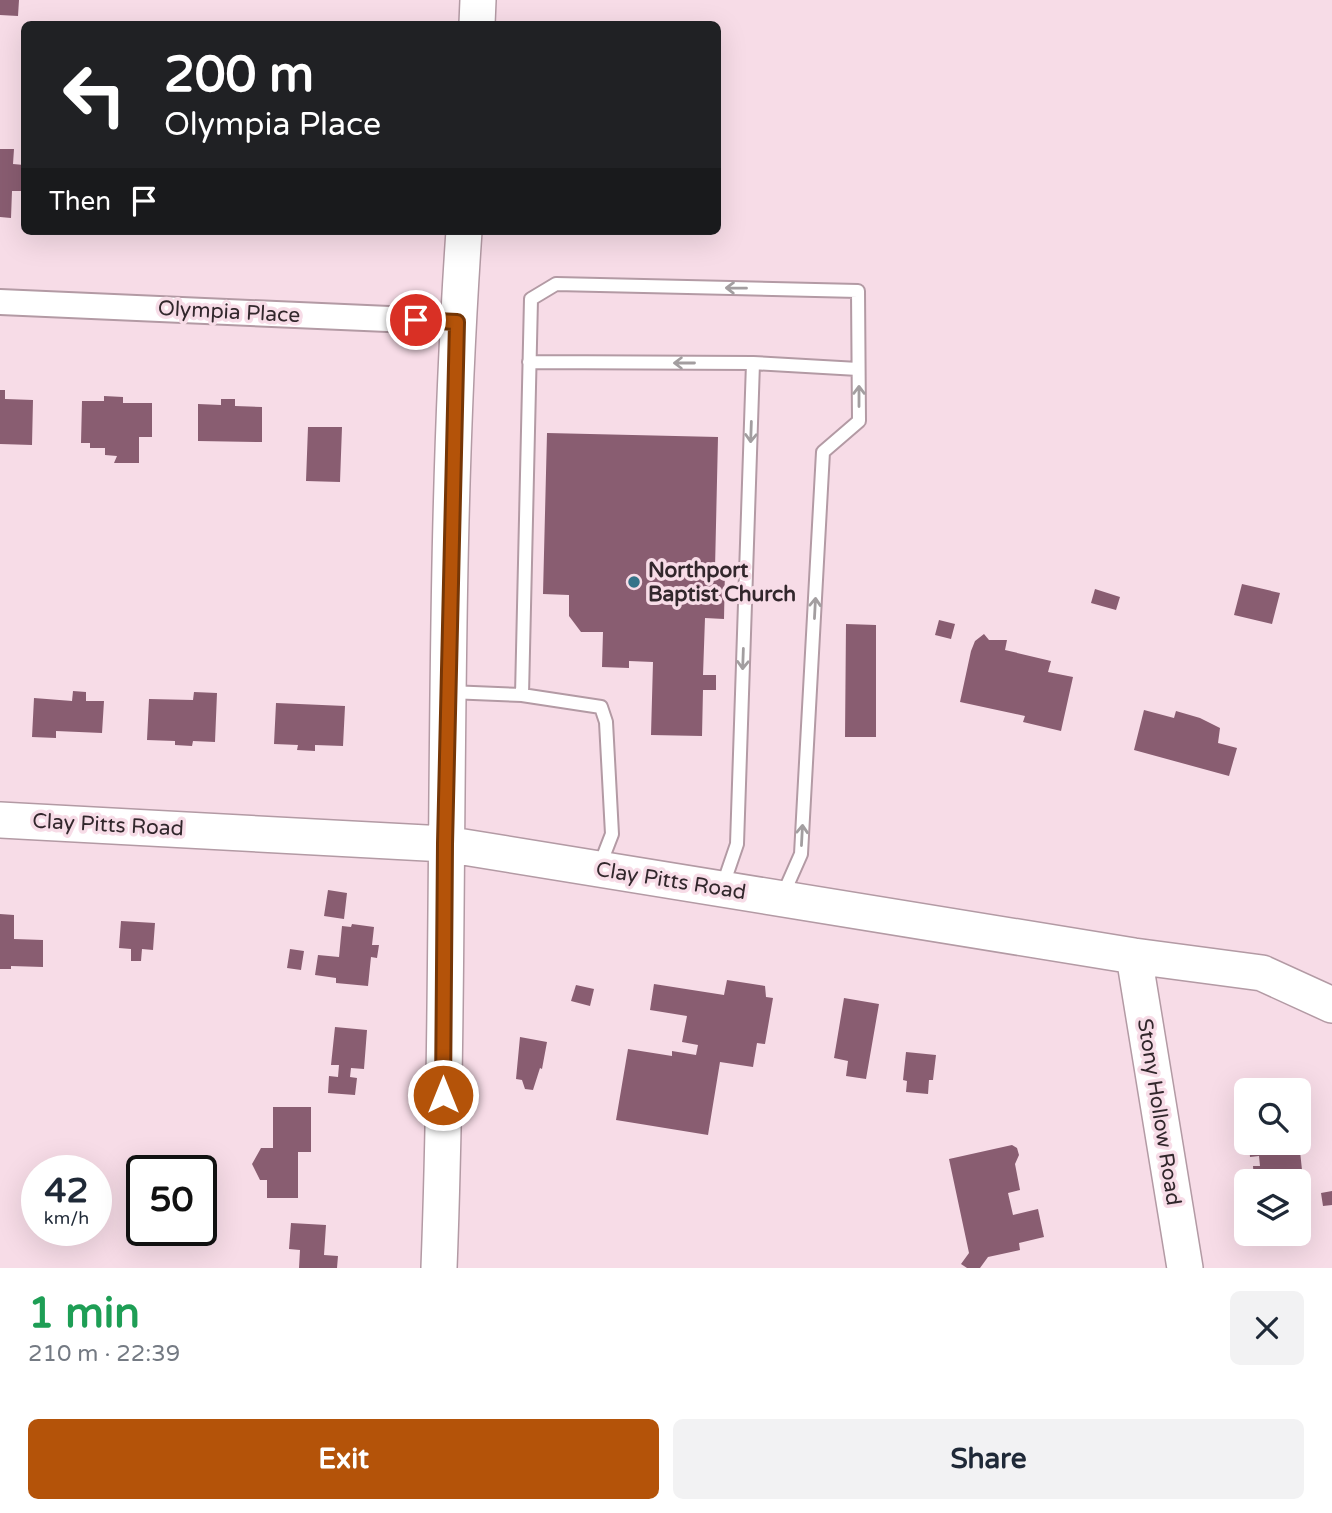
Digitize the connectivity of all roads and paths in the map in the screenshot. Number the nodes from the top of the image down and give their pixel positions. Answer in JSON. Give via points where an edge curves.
{"nodes":[{"id":1,"x":478,"y":0,"type":"edge"},
{"id":2,"x":477,"y":21,"type":"edge"},
{"id":3,"x":464,"y":235,"type":"edge"},
{"id":4,"x":0,"y":302,"type":"edge"},
{"id":5,"x":457,"y":322,"type":"junction"},
{"id":6,"x":529,"y":362,"type":"junction"},
{"id":7,"x":753,"y":363,"type":"junction"},
{"id":8,"x":858,"y":369,"type":"junction"},
{"id":9,"x":449,"y":692,"type":"junction"},
{"id":10,"x":522,"y":695,"type":"junction"},
{"id":11,"x":0,"y":820,"type":"edge"},
{"id":12,"x":445,"y":844,"type":"junction"},
{"id":13,"x":598,"y":869,"type":"junction"},
{"id":14,"x":722,"y":889,"type":"junction"},
{"id":15,"x":782,"y":899,"type":"junction"},
{"id":16,"x":1134,"y":956,"type":"junction"},
{"id":17,"x":1332,"y":1005,"type":"edge"},
{"id":18,"x":439,"y":1268,"type":"edge"},
{"id":19,"x":1185,"y":1268,"type":"edge"}],
"edges":[{"from":1,"to":2,"type":"street"},
{"from":3,"to":5,"type":"street"},
{"from":4,"to":5,"type":"street","name":"Olympia Place"},
{"from":5,"to":9,"type":"street"},
{"from":7,"to":6,"type":"lane","one_way":true},
{"from":8,"to":6,"type":"lane","one_way":true,"via":[[859,291],[556,284],[531,299]]},
{"from":6,"to":10,"type":"lane"},
{"from":7,"to":8,"type":"lane"},
{"from":7,"to":14,"type":"lane","one_way":true,"via":[[737,844]]},
{"from":15,"to":8,"type":"lane","one_way":true,"via":[[801,854],[823,452],[859,421]]},
{"from":9,"to":10,"type":"lane"},
{"from":9,"to":12,"type":"street"},
{"from":10,"to":13,"type":"lane","via":[[601,707],[606,722],[612,834]]},
{"from":11,"to":12,"type":"street","name":"Clay Pitts Road"},
{"from":12,"to":13,"type":"street","name":"Clay Pitts Road"},
{"from":12,"to":18,"type":"street"},
{"from":13,"to":14,"type":"street","name":"Clay Pitts Road"},
{"from":14,"to":15,"type":"street","name":"Clay Pitts Road"},
{"from":15,"to":16,"type":"street","name":"Clay Pitts Road"},
{"from":16,"to":17,"type":"street","name":"Clay Pitts Road","via":[[1262,973]]},
{"from":16,"to":19,"type":"street","name":"Stony Hollow Road"}]}
